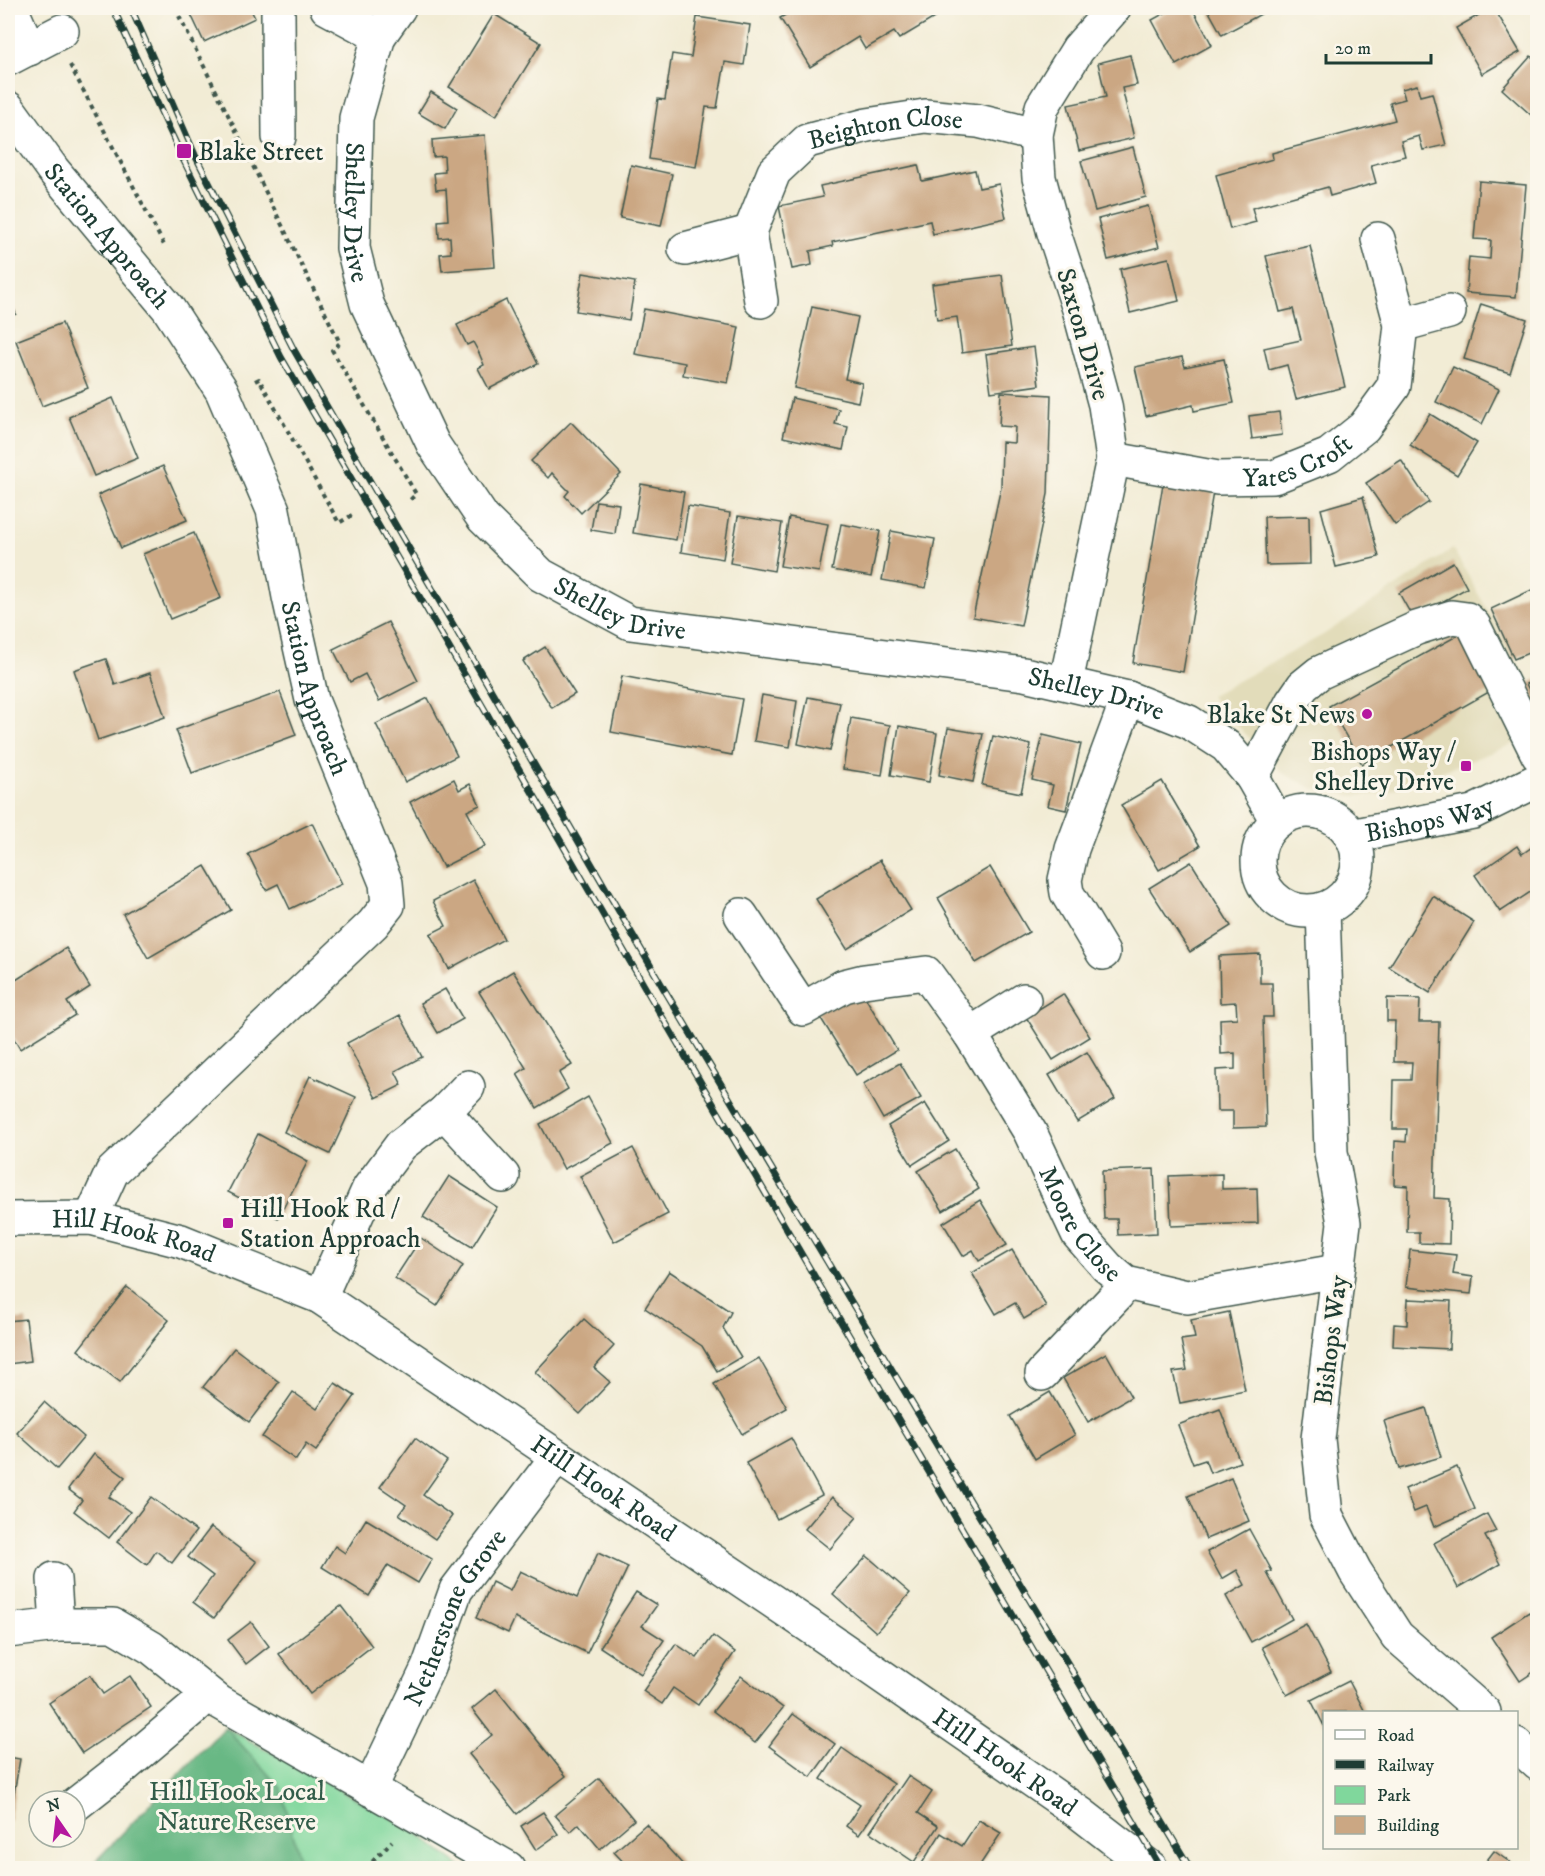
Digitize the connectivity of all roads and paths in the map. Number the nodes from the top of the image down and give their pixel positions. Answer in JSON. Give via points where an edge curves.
{"nodes":[{"id":1,"x":11,"y":8,"type":"edge"},
{"id":2,"x":175,"y":8,"type":"edge"},
{"id":3,"x":327,"y":8,"type":"edge"},
{"id":4,"x":399,"y":8,"type":"edge"},
{"id":5,"x":1114,"y":8,"type":"edge"},
{"id":6,"x":282,"y":9,"type":"edge"},
{"id":7,"x":8,"y":18,"type":"edge"},
{"id":8,"x":63,"y":31,"type":"dead end"},
{"id":9,"x":379,"y":36,"type":"junction"},
{"id":10,"x":18,"y":54,"type":"edge"},
{"id":11,"x":8,"y":108,"type":"edge"},
{"id":12,"x":1036,"y":135,"type":"junction"},
{"id":13,"x":279,"y":137,"type":"dead end"},
{"id":14,"x":750,"y":232,"type":"junction"},
{"id":15,"x":1378,"y":239,"type":"dead end"},
{"id":16,"x":686,"y":249,"type":"dead end"},
{"id":17,"x":761,"y":301,"type":"dead end"},
{"id":18,"x":1449,"y":312,"type":"dead end"},
{"id":19,"x":1401,"y":326,"type":"junction"},
{"id":20,"x":1113,"y":459,"type":"junction"},
{"id":21,"x":408,"y":502,"type":"dead end"},
{"id":22,"x":1066,"y":682,"type":"junction"},
{"id":23,"x":1128,"y":698,"type":"junction"},
{"id":24,"x":1538,"y":755,"type":"edge"},
{"id":25,"x":1252,"y":777,"type":"junction"},
{"id":26,"x":1538,"y":780,"type":"edge"},
{"id":27,"x":1277,"y":821,"type":"junction"},
{"id":28,"x":1351,"y":836,"type":"junction"},
{"id":29,"x":1323,"y":909,"type":"junction"},
{"id":30,"x":741,"y":915,"type":"dead end"},
{"id":31,"x":1103,"y":953,"type":"dead end"},
{"id":32,"x":1024,"y":1000,"type":"dead end"},
{"id":33,"x":970,"y":1034,"type":"junction"},
{"id":34,"x":468,"y":1087,"type":"dead end"},
{"id":35,"x":444,"y":1112,"type":"junction"},
{"id":36,"x":503,"y":1176,"type":"dead end"},
{"id":37,"x":91,"y":1218,"type":"junction"},
{"id":38,"x":8,"y":1219,"type":"edge"},
{"id":39,"x":1337,"y":1271,"type":"junction"},
{"id":40,"x":1126,"y":1283,"type":"junction"},
{"id":41,"x":320,"y":1297,"type":"junction"},
{"id":42,"x":1042,"y":1374,"type":"dead end"},
{"id":43,"x":557,"y":1457,"type":"junction"},
{"id":44,"x":54,"y":1579,"type":"dead end"},
{"id":45,"x":57,"y":1625,"type":"junction"},
{"id":46,"x":8,"y":1631,"type":"edge"},
{"id":47,"x":207,"y":1693,"type":"junction"},
{"id":48,"x":1482,"y":1711,"type":"edge"},
{"id":49,"x":1518,"y":1746,"type":"edge"},
{"id":50,"x":1538,"y":1764,"type":"edge"},
{"id":51,"x":370,"y":1789,"type":"junction"},
{"id":52,"x":87,"y":1795,"type":"edge"},
{"id":53,"x":508,"y":1869,"type":"edge"},
{"id":54,"x":1151,"y":1869,"type":"edge"}],
"edges":[{"from":1,"to":10,"type":"street"},
{"from":2,"to":21,"type":"path","via":[[340,344],[332,350],[416,494]]},
{"from":3,"to":9,"type":"street"},
{"from":4,"to":9,"type":"street","name":"Shelley Drive"},
{"from":5,"to":12,"type":"street","name":"Saxton Drive","via":[[1078,49],[1042,107]]},
{"from":6,"to":13,"type":"street"},
{"from":7,"to":10,"type":"street"},
{"from":8,"to":10,"type":"street"},
{"from":9,"to":22,"type":"street","name":"Shelley Drive","via":[[356,117],[353,248],[367,304],[433,444],[483,518],[541,575],[630,623]]},
{"from":11,"to":37,"type":"street","name":"Station Approach","via":[[53,170],[168,308],[222,391],[273,510],[312,700],[387,883],[388,905],[373,924],[112,1172]]},
{"from":12,"to":14,"type":"street","name":"Beighton Close","via":[[978,121],[925,116],[867,125],[807,141],[774,172]]},
{"from":12,"to":20,"type":"street","name":"Saxton Drive","via":[[1039,178],[1105,405]]},
{"from":14,"to":16,"type":"street"},
{"from":14,"to":17,"type":"street"},
{"from":15,"to":19,"type":"street","name":"Yates Croft"},
{"from":18,"to":19,"type":"street"},
{"from":19,"to":20,"type":"street","name":"Yates Croft","via":[[1394,386],[1365,427],[1329,455],[1274,477],[1218,478]]},
{"from":20,"to":22,"type":"street","name":"Saxton Drive"},
{"from":22,"to":23,"type":"street","name":"Shelley Drive"},
{"from":23,"to":25,"type":"street","name":"Shelley Drive","via":[[1189,722],[1226,746]]},
{"from":23,"to":31,"type":"street","via":[[1072,849],[1065,880],[1067,893]]},
{"from":24,"to":25,"type":"street","via":[[1474,626],[1467,619],[1452,617],[1417,628],[1319,673],[1302,686]]},
{"from":25,"to":27,"type":"street","name":"Shelley Drive"},
{"from":26,"to":28,"type":"street","name":"Bishops Way","via":[[1473,812]]},
{"from":27,"to":28,"type":"street","via":[[1300,812],[1323,814],[1343,825]]},
{"from":27,"to":29,"type":"street","via":[[1258,851],[1258,871],[1266,890],[1291,909]]},
{"from":28,"to":29,"type":"street","via":[[1357,855],[1356,877],[1344,896]]},
{"from":29,"to":39,"type":"street","name":"Bishops Way","via":[[1331,1152],[1344,1223]]},
{"from":30,"to":33,"type":"street","name":"Moore Close","via":[[803,1009],[844,986],[926,973]]},
{"from":32,"to":33,"type":"street"},
{"from":33,"to":40,"type":"street","name":"Moore Close","via":[[1030,1132],[1078,1234]]},
{"from":34,"to":35,"type":"street"},
{"from":35,"to":36,"type":"street"},
{"from":35,"to":41,"type":"street","via":[[401,1145],[369,1188]]},
{"from":37,"to":38,"type":"street","name":"Hill Hook Road"},
{"from":37,"to":41,"type":"street","name":"Hill Hook Road","via":[[181,1241]]},
{"from":39,"to":40,"type":"street","name":"Moore Close","via":[[1188,1297]]},
{"from":39,"to":48,"type":"street","name":"Bishops Way","via":[[1318,1439],[1326,1515],[1355,1571],[1397,1636]]},
{"from":40,"to":42,"type":"street"},
{"from":41,"to":43,"type":"street","name":"Hill Hook Road"},
{"from":43,"to":51,"type":"street","name":"Netherstone Grove","via":[[456,1590],[428,1668]]},
{"from":43,"to":54,"type":"street","name":"Hill Hook Road","via":[[808,1625],[1080,1814]]},
{"from":44,"to":45,"type":"street"},
{"from":45,"to":46,"type":"street"},
{"from":45,"to":47,"type":"street","via":[[113,1625],[152,1648]]},
{"from":47,"to":51,"type":"street"},
{"from":47,"to":52,"type":"street"},
{"from":49,"to":50,"type":"street"},
{"from":51,"to":53,"type":"street"}]}
